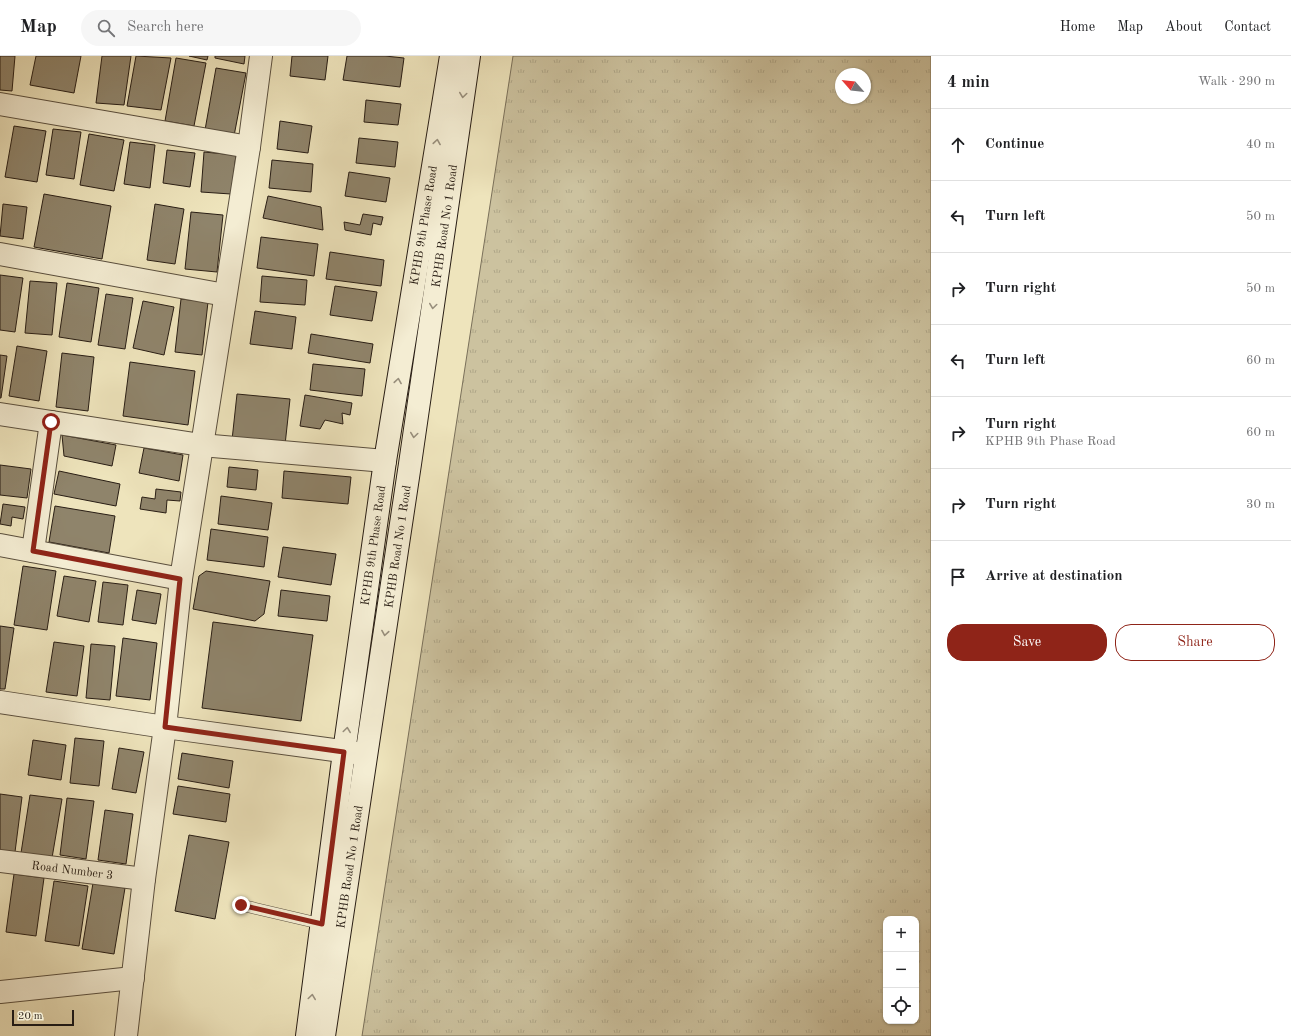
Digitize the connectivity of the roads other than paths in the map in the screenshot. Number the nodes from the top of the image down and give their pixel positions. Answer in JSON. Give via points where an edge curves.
{"nodes":[{"id":1,"x":261,"y":56,"type":"edge"},
{"id":2,"x":451,"y":56,"type":"edge"},
{"id":3,"x":469,"y":56,"type":"edge"},
{"id":4,"x":0,"y":104,"type":"edge"},
{"id":5,"x":249,"y":147,"type":"junction"},
{"id":6,"x":0,"y":254,"type":"edge"},
{"id":7,"x":225,"y":295,"type":"junction"},
{"id":8,"x":0,"y":414,"type":"edge"},
{"id":9,"x":51,"y":422,"type":"junction"},
{"id":10,"x":201,"y":445,"type":"junction"},
{"id":11,"x":385,"y":461,"type":"junction"},
{"id":12,"x":0,"y":545,"type":"edge"},
{"id":13,"x":33,"y":551,"type":"junction"},
{"id":14,"x":180,"y":579,"type":"junction"},
{"id":15,"x":0,"y":702,"type":"edge"},
{"id":16,"x":165,"y":727,"type":"junction"},
{"id":17,"x":344,"y":752,"type":"junction"},
{"id":18,"x":366,"y":755,"type":"junction"},
{"id":19,"x":0,"y":861,"type":"edge"},
{"id":20,"x":144,"y":879,"type":"junction"},
{"id":21,"x":241,"y":905,"type":"dead end"},
{"id":22,"x":328,"y":922,"type":"junction"},
{"id":23,"x":133,"y":978,"type":"junction"},
{"id":24,"x":0,"y":992,"type":"edge"},
{"id":25,"x":126,"y":1036,"type":"edge"},
{"id":26,"x":307,"y":1036,"type":"edge"},
{"id":27,"x":324,"y":1036,"type":"edge"}],
"edges":[{"from":1,"to":5,"type":"street"},
{"from":11,"to":2,"type":"street","name":"KPHB 9th Phase Road","one_way":true},
{"from":3,"to":18,"type":"street","name":"KPHB Road No 1 Road","one_way":true},
{"from":4,"to":5,"type":"street"},
{"from":5,"to":7,"type":"street"},
{"from":6,"to":7,"type":"street"},
{"from":7,"to":10,"type":"street"},
{"from":8,"to":9,"type":"street"},
{"from":9,"to":10,"type":"street"},
{"from":9,"to":13,"type":"street"},
{"from":10,"to":11,"type":"street"},
{"from":10,"to":14,"type":"street"},
{"from":17,"to":11,"type":"street","name":"KPHB 9th Phase Road","one_way":true},
{"from":12,"to":13,"type":"street"},
{"from":13,"to":14,"type":"street"},
{"from":14,"to":16,"type":"street"},
{"from":15,"to":16,"type":"street"},
{"from":16,"to":17,"type":"street"},
{"from":16,"to":20,"type":"street"},
{"from":17,"to":18,"type":"street"},
{"from":17,"to":22,"type":"street","name":"KPHB 9th Phase Road"},
{"from":18,"to":22,"type":"street","name":"KPHB Road No 1 Road"},
{"from":19,"to":20,"type":"street","name":"Road Number 3"},
{"from":20,"to":23,"type":"street"},
{"from":21,"to":22,"type":"lane"},
{"from":26,"to":22,"type":"street","name":"KPHB 9th Phase Road","one_way":true},
{"from":22,"to":27,"type":"street","name":"KPHB Road No 1 Road"},
{"from":23,"to":24,"type":"street"},
{"from":23,"to":25,"type":"street"}]}
